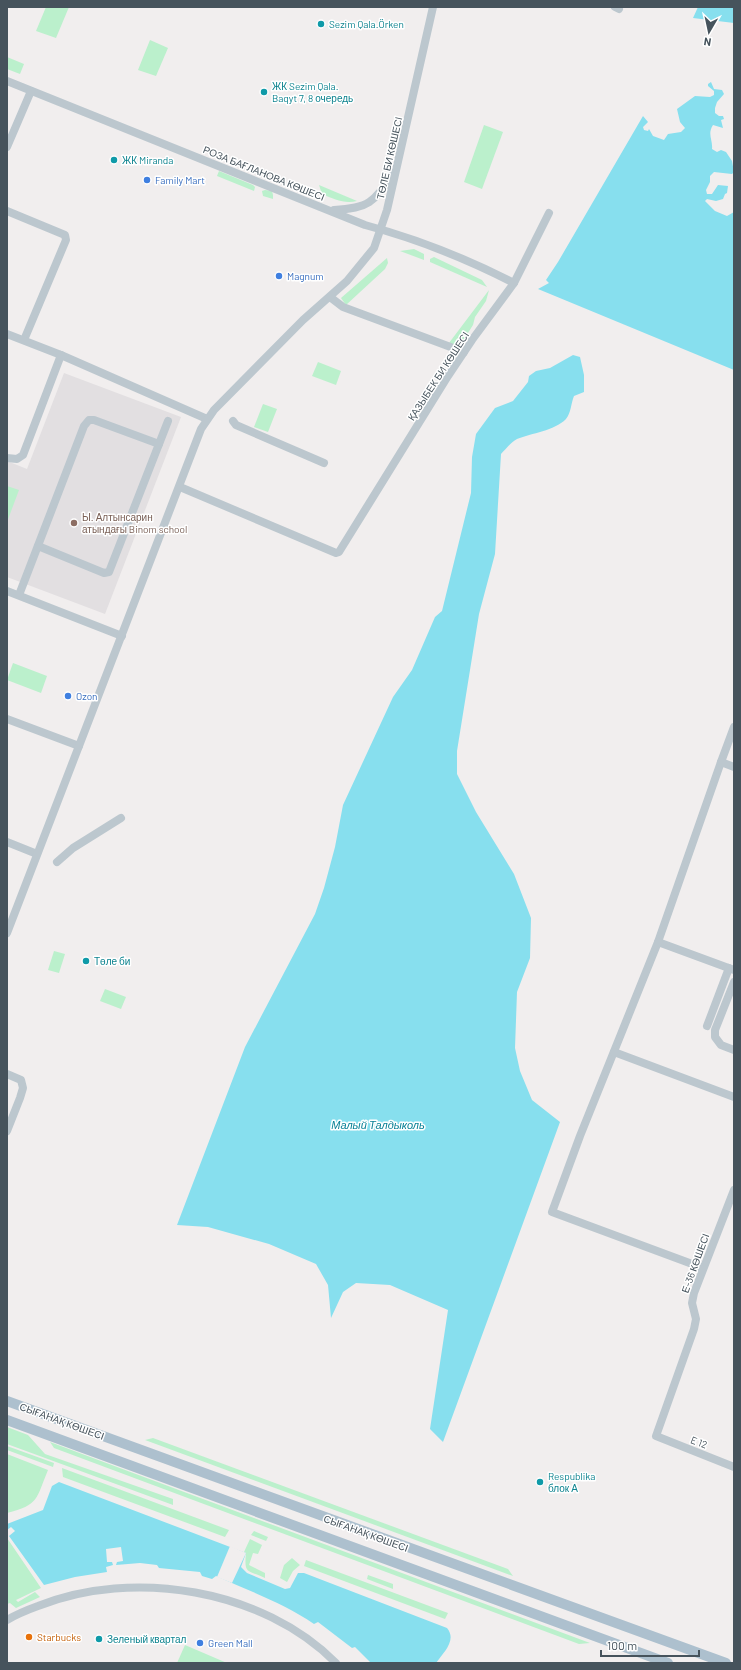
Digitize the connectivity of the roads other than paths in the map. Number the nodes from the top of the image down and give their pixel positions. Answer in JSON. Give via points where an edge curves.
{"nodes":[{"id":1,"x":433,"y":7,"type":"edge"},
{"id":2,"x":7,"y":81,"type":"edge"},
{"id":3,"x":31,"y":91,"type":"junction"},
{"id":4,"x":7,"y":147,"type":"edge"},
{"id":5,"x":396,"y":170,"type":"junction"},
{"id":6,"x":7,"y":211,"type":"edge"},
{"id":7,"x":330,"y":211,"type":"junction"},
{"id":8,"x":549,"y":213,"type":"dead end"},
{"id":9,"x":380,"y":229,"type":"junction"},
{"id":10,"x":514,"y":283,"type":"junction"},
{"id":11,"x":330,"y":297,"type":"junction"},
{"id":12,"x":7,"y":334,"type":"edge"},
{"id":13,"x":24,"y":340,"type":"junction"},
{"id":14,"x":464,"y":352,"type":"junction"},
{"id":15,"x":61,"y":355,"type":"junction"},
{"id":16,"x":206,"y":419,"type":"junction"},
{"id":17,"x":168,"y":421,"type":"dead end"},
{"id":18,"x":233,"y":421,"type":"dead end"},
{"id":19,"x":159,"y":444,"type":"junction"},
{"id":20,"x":7,"y":458,"type":"edge"},
{"id":21,"x":324,"y":463,"type":"dead end"},
{"id":22,"x":180,"y":487,"type":"junction"},
{"id":23,"x":38,"y":546,"type":"junction"},
{"id":24,"x":7,"y":591,"type":"edge"},
{"id":25,"x":19,"y":595,"type":"junction"},
{"id":26,"x":122,"y":636,"type":"junction"},
{"id":27,"x":7,"y":718,"type":"edge"},
{"id":28,"x":734,"y":727,"type":"edge"},
{"id":29,"x":79,"y":746,"type":"junction"},
{"id":30,"x":721,"y":762,"type":"junction"},
{"id":31,"x":734,"y":767,"type":"edge"},
{"id":32,"x":121,"y":818,"type":"dead end"},
{"id":33,"x":7,"y":842,"type":"edge"},
{"id":34,"x":37,"y":854,"type":"junction"},
{"id":35,"x":56,"y":862,"type":"dead end"},
{"id":36,"x":7,"y":933,"type":"edge"},
{"id":37,"x":658,"y":942,"type":"junction"},
{"id":38,"x":732,"y":969,"type":"edge"},
{"id":39,"x":734,"y":982,"type":"edge"},
{"id":40,"x":707,"y":1026,"type":"dead end"},
{"id":41,"x":734,"y":1050,"type":"edge"},
{"id":42,"x":614,"y":1052,"type":"junction"},
{"id":43,"x":7,"y":1074,"type":"edge"},
{"id":44,"x":734,"y":1097,"type":"edge"},
{"id":45,"x":7,"y":1130,"type":"edge"},
{"id":46,"x":734,"y":1190,"type":"edge"},
{"id":47,"x":703,"y":1268,"type":"junction"},
{"id":48,"x":7,"y":1401,"type":"edge"},
{"id":49,"x":7,"y":1420,"type":"edge"},
{"id":50,"x":656,"y":1436,"type":"joint"},
{"id":51,"x":734,"y":1467,"type":"edge"},
{"id":52,"x":7,"y":1609,"type":"edge"},
{"id":53,"x":9,"y":1618,"type":"edge"},
{"id":54,"x":336,"y":1663,"type":"edge"},
{"id":55,"x":668,"y":1663,"type":"edge"},
{"id":56,"x":726,"y":1663,"type":"edge"}],
"edges":[{"from":1,"to":5,"type":"street","name":"ТӨЛЕ БИ КӨШЕСІ"},
{"from":2,"to":3,"type":"street","name":"РОЗА БАҒЛАНОВА КӨШЕСІ"},
{"from":3,"to":4,"type":"street"},
{"from":3,"to":7,"type":"street","name":"РОЗА БАҒЛАНОВА КӨШЕСІ"},
{"from":5,"to":7,"type":"street","via":[[379,194],[369,203],[356,209]]},
{"from":5,"to":9,"type":"street","name":"ТӨЛЕ БИ КӨШЕСІ"},
{"from":6,"to":13,"type":"street","via":[[64,235],[66,240]]},
{"from":7,"to":9,"type":"street","name":"РОЗА БАҒЛАНОВА КӨШЕСІ"},
{"from":8,"to":10,"type":"street","name":"ҚАЗЫБЕК БИ КӨШЕСІ"},
{"from":9,"to":10,"type":"street","name":"РОЗА БАҒЛАНОВА КӨШЕСІ","via":[[485,268]]},
{"from":9,"to":11,"type":"street","name":"ТӨЛЕ БИ КӨШЕСІ","via":[[374,248]]},
{"from":10,"to":14,"type":"street","name":"ҚАЗЫБЕК БИ КӨШЕСІ"},
{"from":11,"to":14,"type":"street","via":[[344,307]]},
{"from":11,"to":16,"type":"street","name":"ТӨЛЕ БИ КӨШЕСІ","via":[[303,320]]},
{"from":12,"to":13,"type":"street"},
{"from":13,"to":15,"type":"street"},
{"from":14,"to":22,"type":"street","name":"ҚАЗЫБЕК БИ КӨШЕСІ","via":[[341,549],[336,553]]},
{"from":15,"to":16,"type":"street"},
{"from":15,"to":20,"type":"street","via":[[23,455],[17,459]]},
{"from":16,"to":22,"type":"street","name":"ТӨЛЕ БИ КӨШЕСІ"},
{"from":17,"to":19,"type":"street"},
{"from":18,"to":21,"type":"street","via":[[236,425]]},
{"from":19,"to":23,"type":"street","via":[[89,420],[84,426]]},
{"from":19,"to":23,"type":"street","via":[[109,572],[104,574]]},
{"from":22,"to":26,"type":"street","name":"ТӨЛЕ БИ КӨШЕСІ"},
{"from":23,"to":25,"type":"street"},
{"from":24,"to":25,"type":"street"},
{"from":25,"to":26,"type":"street"},
{"from":26,"to":29,"type":"street","name":"ТӨЛЕ БИ КӨШЕСІ"},
{"from":27,"to":29,"type":"street"},
{"from":28,"to":30,"type":"street"},
{"from":29,"to":34,"type":"street","name":"ТӨЛЕ БИ КӨШЕСІ"},
{"from":30,"to":31,"type":"street"},
{"from":30,"to":37,"type":"street"},
{"from":32,"to":35,"type":"street","via":[[73,848]]},
{"from":33,"to":34,"type":"street"},
{"from":34,"to":36,"type":"street"},
{"from":37,"to":38,"type":"street"},
{"from":37,"to":42,"type":"street"},
{"from":38,"to":40,"type":"street"},
{"from":39,"to":41,"type":"street","via":[[715,1030],[715,1037],[721,1045]]},
{"from":42,"to":44,"type":"street"},
{"from":42,"to":47,"type":"street","via":[[552,1212]]},
{"from":43,"to":45,"type":"street","via":[[21,1080],[23,1088]]},
{"from":46,"to":47,"type":"street","name":"Е-36 КӨШЕСІ"},
{"from":47,"to":50,"type":"street","name":"Е-36 КӨШЕСІ","via":[[692,1303],[696,1319],[694,1329]]},
{"from":48,"to":56,"type":"main road","name":"СЫҒАНАҚ КӨШЕСІ"},
{"from":49,"to":55,"type":"main road","name":"СЫҒАНАҚ КӨШЕСІ"},
{"from":50,"to":51,"type":"street","name":"E 12"},
{"from":52,"to":53,"type":"street"},
{"from":53,"to":54,"type":"street","via":[[49,1602],[88,1591],[138,1587],[192,1592],[253,1609],[305,1637]]}]}
